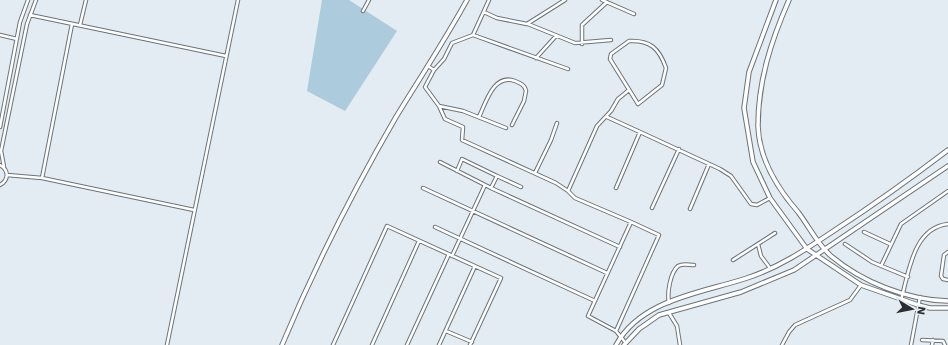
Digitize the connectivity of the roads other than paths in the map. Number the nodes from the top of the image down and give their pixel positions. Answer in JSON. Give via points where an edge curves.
{"nodes":[{"id":1,"x":28,"y":0,"type":"edge"},
{"id":2,"x":36,"y":0,"type":"edge"},
{"id":3,"x":86,"y":0,"type":"edge"},
{"id":4,"x":238,"y":0,"type":"edge"},
{"id":5,"x":369,"y":0,"type":"edge"},
{"id":6,"x":468,"y":0,"type":"edge"},
{"id":7,"x":489,"y":0,"type":"edge"},
{"id":8,"x":565,"y":0,"type":"edge"},
{"id":9,"x":602,"y":0,"type":"edge"},
{"id":10,"x":776,"y":0,"type":"edge"},
{"id":11,"x":789,"y":0,"type":"edge"},
{"id":12,"x":607,"y":2,"type":"junction"},
{"id":13,"x":363,"y":11,"type":"dead end"},
{"id":14,"x":484,"y":12,"type":"junction"},
{"id":15,"x":634,"y":14,"type":"dead end"},
{"id":16,"x":30,"y":15,"type":"junction"},
{"id":17,"x":72,"y":24,"type":"junction"},
{"id":18,"x":527,"y":24,"type":"junction"},
{"id":19,"x":80,"y":25,"type":"junction"},
{"id":20,"x":0,"y":35,"type":"edge"},
{"id":21,"x":472,"y":35,"type":"junction"},
{"id":22,"x":556,"y":36,"type":"junction"},
{"id":23,"x":17,"y":39,"type":"junction"},
{"id":24,"x":611,"y":40,"type":"dead end"},
{"id":25,"x":582,"y":44,"type":"junction"},
{"id":26,"x":226,"y":56,"type":"junction"},
{"id":27,"x":536,"y":58,"type":"junction"},
{"id":28,"x":428,"y":66,"type":"junction"},
{"id":29,"x":568,"y":69,"type":"dead end"},
{"id":30,"x":434,"y":70,"type":"junction"},
{"id":31,"x":629,"y":90,"type":"junction"},
{"id":32,"x":439,"y":106,"type":"junction"},
{"id":33,"x":479,"y":117,"type":"junction"},
{"id":34,"x":607,"y":117,"type":"junction"},
{"id":35,"x":557,"y":123,"type":"dead end"},
{"id":36,"x":512,"y":125,"type":"dead end"},
{"id":37,"x":0,"y":128,"type":"edge"},
{"id":38,"x":506,"y":128,"type":"dead end"},
{"id":39,"x":640,"y":132,"type":"junction"},
{"id":40,"x":679,"y":149,"type":"junction"},
{"id":41,"x":948,"y":150,"type":"edge"},
{"id":42,"x":440,"y":162,"type":"dead end"},
{"id":43,"x":709,"y":164,"type":"junction"},
{"id":44,"x":0,"y":165,"type":"edge"},
{"id":45,"x":948,"y":166,"type":"edge"},
{"id":46,"x":4,"y":167,"type":"junction"},
{"id":47,"x":457,"y":171,"type":"junction"},
{"id":48,"x":535,"y":173,"type":"junction"},
{"id":49,"x":7,"y":176,"type":"junction"},
{"id":50,"x":497,"y":176,"type":"junction"},
{"id":51,"x":42,"y":178,"type":"junction"},
{"id":52,"x":0,"y":185,"type":"edge"},
{"id":53,"x":484,"y":185,"type":"junction"},
{"id":54,"x":521,"y":187,"type":"dead end"},
{"id":55,"x":423,"y":188,"type":"dead end"},
{"id":56,"x":491,"y":188,"type":"junction"},
{"id":57,"x":616,"y":188,"type":"dead end"},
{"id":58,"x":568,"y":191,"type":"junction"},
{"id":59,"x":948,"y":191,"type":"edge"},
{"id":60,"x":770,"y":198,"type":"junction"},
{"id":61,"x":652,"y":208,"type":"dead end"},
{"id":62,"x":690,"y":209,"type":"dead end"},
{"id":63,"x":194,"y":210,"type":"junction"},
{"id":64,"x":472,"y":211,"type":"junction"},
{"id":65,"x":631,"y":222,"type":"junction"},
{"id":66,"x":948,"y":224,"type":"edge"},
{"id":67,"x":435,"y":226,"type":"dead end"},
{"id":68,"x":864,"y":232,"type":"dead end"},
{"id":69,"x":775,"y":233,"type":"dead end"},
{"id":70,"x":460,"y":238,"type":"junction"},
{"id":71,"x":419,"y":241,"type":"junction"},
{"id":72,"x":818,"y":241,"type":"junction"},
{"id":73,"x":758,"y":244,"type":"junction"},
{"id":74,"x":846,"y":244,"type":"dead end"},
{"id":75,"x":890,"y":244,"type":"junction"},
{"id":76,"x":620,"y":247,"type":"junction"},
{"id":77,"x":807,"y":249,"type":"junction"},
{"id":78,"x":826,"y":249,"type":"junction"},
{"id":79,"x":948,"y":252,"type":"edge"},
{"id":80,"x":450,"y":255,"type":"junction"},
{"id":81,"x":817,"y":255,"type":"junction"},
{"id":82,"x":734,"y":260,"type":"dead end"},
{"id":83,"x":694,"y":265,"type":"dead end"},
{"id":84,"x":475,"y":266,"type":"junction"},
{"id":85,"x":881,"y":266,"type":"junction"},
{"id":86,"x":770,"y":268,"type":"junction"},
{"id":87,"x":607,"y":273,"type":"junction"},
{"id":88,"x":908,"y":277,"type":"junction"},
{"id":89,"x":948,"y":280,"type":"edge"},
{"id":90,"x":861,"y":285,"type":"junction"},
{"id":91,"x":903,"y":293,"type":"junction"},
{"id":92,"x":920,"y":297,"type":"junction"},
{"id":93,"x":901,"y":300,"type":"junction"},
{"id":94,"x":595,"y":301,"type":"junction"},
{"id":95,"x":948,"y":301,"type":"edge"},
{"id":96,"x":669,"y":303,"type":"junction"},
{"id":97,"x":918,"y":305,"type":"junction"},
{"id":98,"x":948,"y":308,"type":"edge"},
{"id":99,"x":669,"y":313,"type":"junction"},
{"id":100,"x":446,"y":331,"type":"junction"},
{"id":101,"x":616,"y":331,"type":"junction"},
{"id":102,"x":621,"y":336,"type":"junction"},
{"id":103,"x":922,"y":340,"type":"dead end"},
{"id":104,"x":933,"y":340,"type":"junction"},
{"id":105,"x":471,"y":344,"type":"edge"},
{"id":106,"x":625,"y":344,"type":"edge"},
{"id":107,"x":167,"y":345,"type":"edge"},
{"id":108,"x":282,"y":345,"type":"edge"},
{"id":109,"x":332,"y":345,"type":"edge"},
{"id":110,"x":372,"y":345,"type":"edge"},
{"id":111,"x":407,"y":345,"type":"edge"},
{"id":112,"x":439,"y":345,"type":"edge"},
{"id":113,"x":616,"y":345,"type":"edge"},
{"id":114,"x":680,"y":345,"type":"edge"},
{"id":115,"x":782,"y":345,"type":"edge"},
{"id":116,"x":911,"y":345,"type":"edge"},
{"id":117,"x":932,"y":345,"type":"edge"},
{"id":118,"x":945,"y":345,"type":"edge"}],
"edges":[{"from":1,"to":23,"type":"street"},
{"from":2,"to":16,"type":"street"},
{"from":3,"to":19,"type":"street"},
{"from":4,"to":26,"type":"street"},
{"from":5,"to":13,"type":"street"},
{"from":6,"to":28,"type":"street"},
{"from":7,"to":14,"type":"street"},
{"from":8,"to":18,"type":"street"},
{"from":9,"to":12,"type":"street"},
{"from":10,"to":60,"type":"street","via":[[749,72],[744,108],[753,162]]},
{"from":11,"to":72,"type":"street","via":[[777,28],[762,78],[758,127],[762,153],[785,198]]},
{"from":12,"to":15,"type":"street"},
{"from":12,"to":25,"type":"street","via":[[582,25]]},
{"from":14,"to":18,"type":"street","via":[[497,18]]},
{"from":14,"to":21,"type":"street"},
{"from":16,"to":17,"type":"street"},
{"from":16,"to":46,"type":"street","via":[[1,151]]},
{"from":17,"to":19,"type":"street"},
{"from":17,"to":51,"type":"street"},
{"from":18,"to":22,"type":"street"},
{"from":19,"to":26,"type":"street"},
{"from":20,"to":23,"type":"street"},
{"from":21,"to":27,"type":"street"},
{"from":21,"to":30,"type":"street","via":[[452,43],[444,59]]},
{"from":22,"to":25,"type":"street"},
{"from":22,"to":27,"type":"street"},
{"from":23,"to":37,"type":"street"},
{"from":24,"to":25,"type":"street"},
{"from":26,"to":63,"type":"street"},
{"from":27,"to":29,"type":"street"},
{"from":28,"to":30,"type":"street"},
{"from":28,"to":108,"type":"street","via":[[343,212],[318,261]]},
{"from":30,"to":32,"type":"street","via":[[425,87]]},
{"from":31,"to":31,"type":"street","via":[[638,104],[662,85],[666,72],[654,47],[643,41],[629,41],[610,56],[610,61]]},
{"from":31,"to":34,"type":"street","via":[[618,99]]},
{"from":32,"to":33,"type":"street"},
{"from":32,"to":48,"type":"street","via":[[445,119],[463,127],[462,140]]},
{"from":33,"to":36,"type":"street","via":[[494,87],[503,79],[507,79],[523,85],[526,91]]},
{"from":33,"to":38,"type":"street"},
{"from":34,"to":39,"type":"street"},
{"from":34,"to":58,"type":"street","via":[[597,126]]},
{"from":35,"to":48,"type":"street"},
{"from":39,"to":40,"type":"street"},
{"from":39,"to":57,"type":"street"},
{"from":40,"to":43,"type":"street"},
{"from":40,"to":61,"type":"street"},
{"from":41,"to":72,"type":"street"},
{"from":42,"to":47,"type":"street"},
{"from":43,"to":60,"type":"street","via":[[730,176],[751,204],[757,205]]},
{"from":43,"to":62,"type":"street"},
{"from":44,"to":46,"type":"street"},
{"from":45,"to":78,"type":"street"},
{"from":46,"to":49,"type":"street"},
{"from":47,"to":50,"type":"street","via":[[462,159]]},
{"from":47,"to":53,"type":"street"},
{"from":48,"to":58,"type":"street"},
{"from":49,"to":51,"type":"street"},
{"from":49,"to":52,"type":"street"},
{"from":50,"to":54,"type":"street"},
{"from":50,"to":56,"type":"street"},
{"from":51,"to":63,"type":"street"},
{"from":53,"to":56,"type":"street"},
{"from":53,"to":64,"type":"street"},
{"from":55,"to":64,"type":"street"},
{"from":56,"to":76,"type":"street"},
{"from":58,"to":65,"type":"street","via":[[575,198]]},
{"from":59,"to":75,"type":"street","via":[[904,220]]},
{"from":60,"to":77,"type":"street"},
{"from":63,"to":107,"type":"street"},
{"from":64,"to":70,"type":"street"},
{"from":64,"to":87,"type":"street"},
{"from":65,"to":76,"type":"street"},
{"from":65,"to":101,"type":"street","via":[[659,235]]},
{"from":66,"to":88,"type":"street","via":[[935,228],[922,238],[916,248]]},
{"from":67,"to":70,"type":"street"},
{"from":68,"to":75,"type":"street"},
{"from":69,"to":73,"type":"street"},
{"from":70,"to":80,"type":"street"},
{"from":70,"to":94,"type":"street"},
{"from":71,"to":80,"type":"street"},
{"from":71,"to":109,"type":"street","via":[[387,226]]},
{"from":71,"to":110,"type":"street"},
{"from":72,"to":77,"type":"street"},
{"from":72,"to":78,"type":"street"},
{"from":73,"to":82,"type":"street"},
{"from":73,"to":86,"type":"street","via":[[760,256]]},
{"from":74,"to":85,"type":"street"},
{"from":75,"to":85,"type":"street"},
{"from":76,"to":87,"type":"street"},
{"from":77,"to":81,"type":"street"},
{"from":77,"to":86,"type":"street"},
{"from":78,"to":81,"type":"street"},
{"from":78,"to":91,"type":"street","via":[[830,255],[865,278]]},
{"from":79,"to":89,"type":"street","via":[[944,255],[941,276]]},
{"from":80,"to":84,"type":"street"},
{"from":80,"to":111,"type":"street"},
{"from":81,"to":90,"type":"street"},
{"from":81,"to":99,"type":"street","via":[[794,270],[741,292]]},
{"from":83,"to":96,"type":"street","via":[[684,264],[675,271],[667,292]]},
{"from":84,"to":100,"type":"street"},
{"from":84,"to":105,"type":"street","via":[[501,278]]},
{"from":85,"to":88,"type":"street"},
{"from":86,"to":96,"type":"street","via":[[748,278],[703,290]]},
{"from":87,"to":94,"type":"street"},
{"from":88,"to":91,"type":"street"},
{"from":90,"to":93,"type":"street"},
{"from":90,"to":115,"type":"street","via":[[850,300],[795,325]]},
{"from":91,"to":92,"type":"street"},
{"from":91,"to":93,"type":"street"},
{"from":92,"to":95,"type":"street"},
{"from":92,"to":97,"type":"street"},
{"from":93,"to":97,"type":"street"},
{"from":94,"to":101,"type":"street","via":[[588,316]]},
{"from":96,"to":102,"type":"street","via":[[648,311]]},
{"from":97,"to":98,"type":"street"},
{"from":97,"to":116,"type":"street"},
{"from":99,"to":106,"type":"street","via":[[639,329]]},
{"from":99,"to":114,"type":"street","via":[[677,326]]},
{"from":100,"to":105,"type":"street"},
{"from":100,"to":112,"type":"street"},
{"from":101,"to":102,"type":"street"},
{"from":102,"to":106,"type":"street"},
{"from":102,"to":113,"type":"street"},
{"from":103,"to":104,"type":"street"},
{"from":104,"to":117,"type":"street"},
{"from":104,"to":118,"type":"street","via":[[943,341]]}]}
